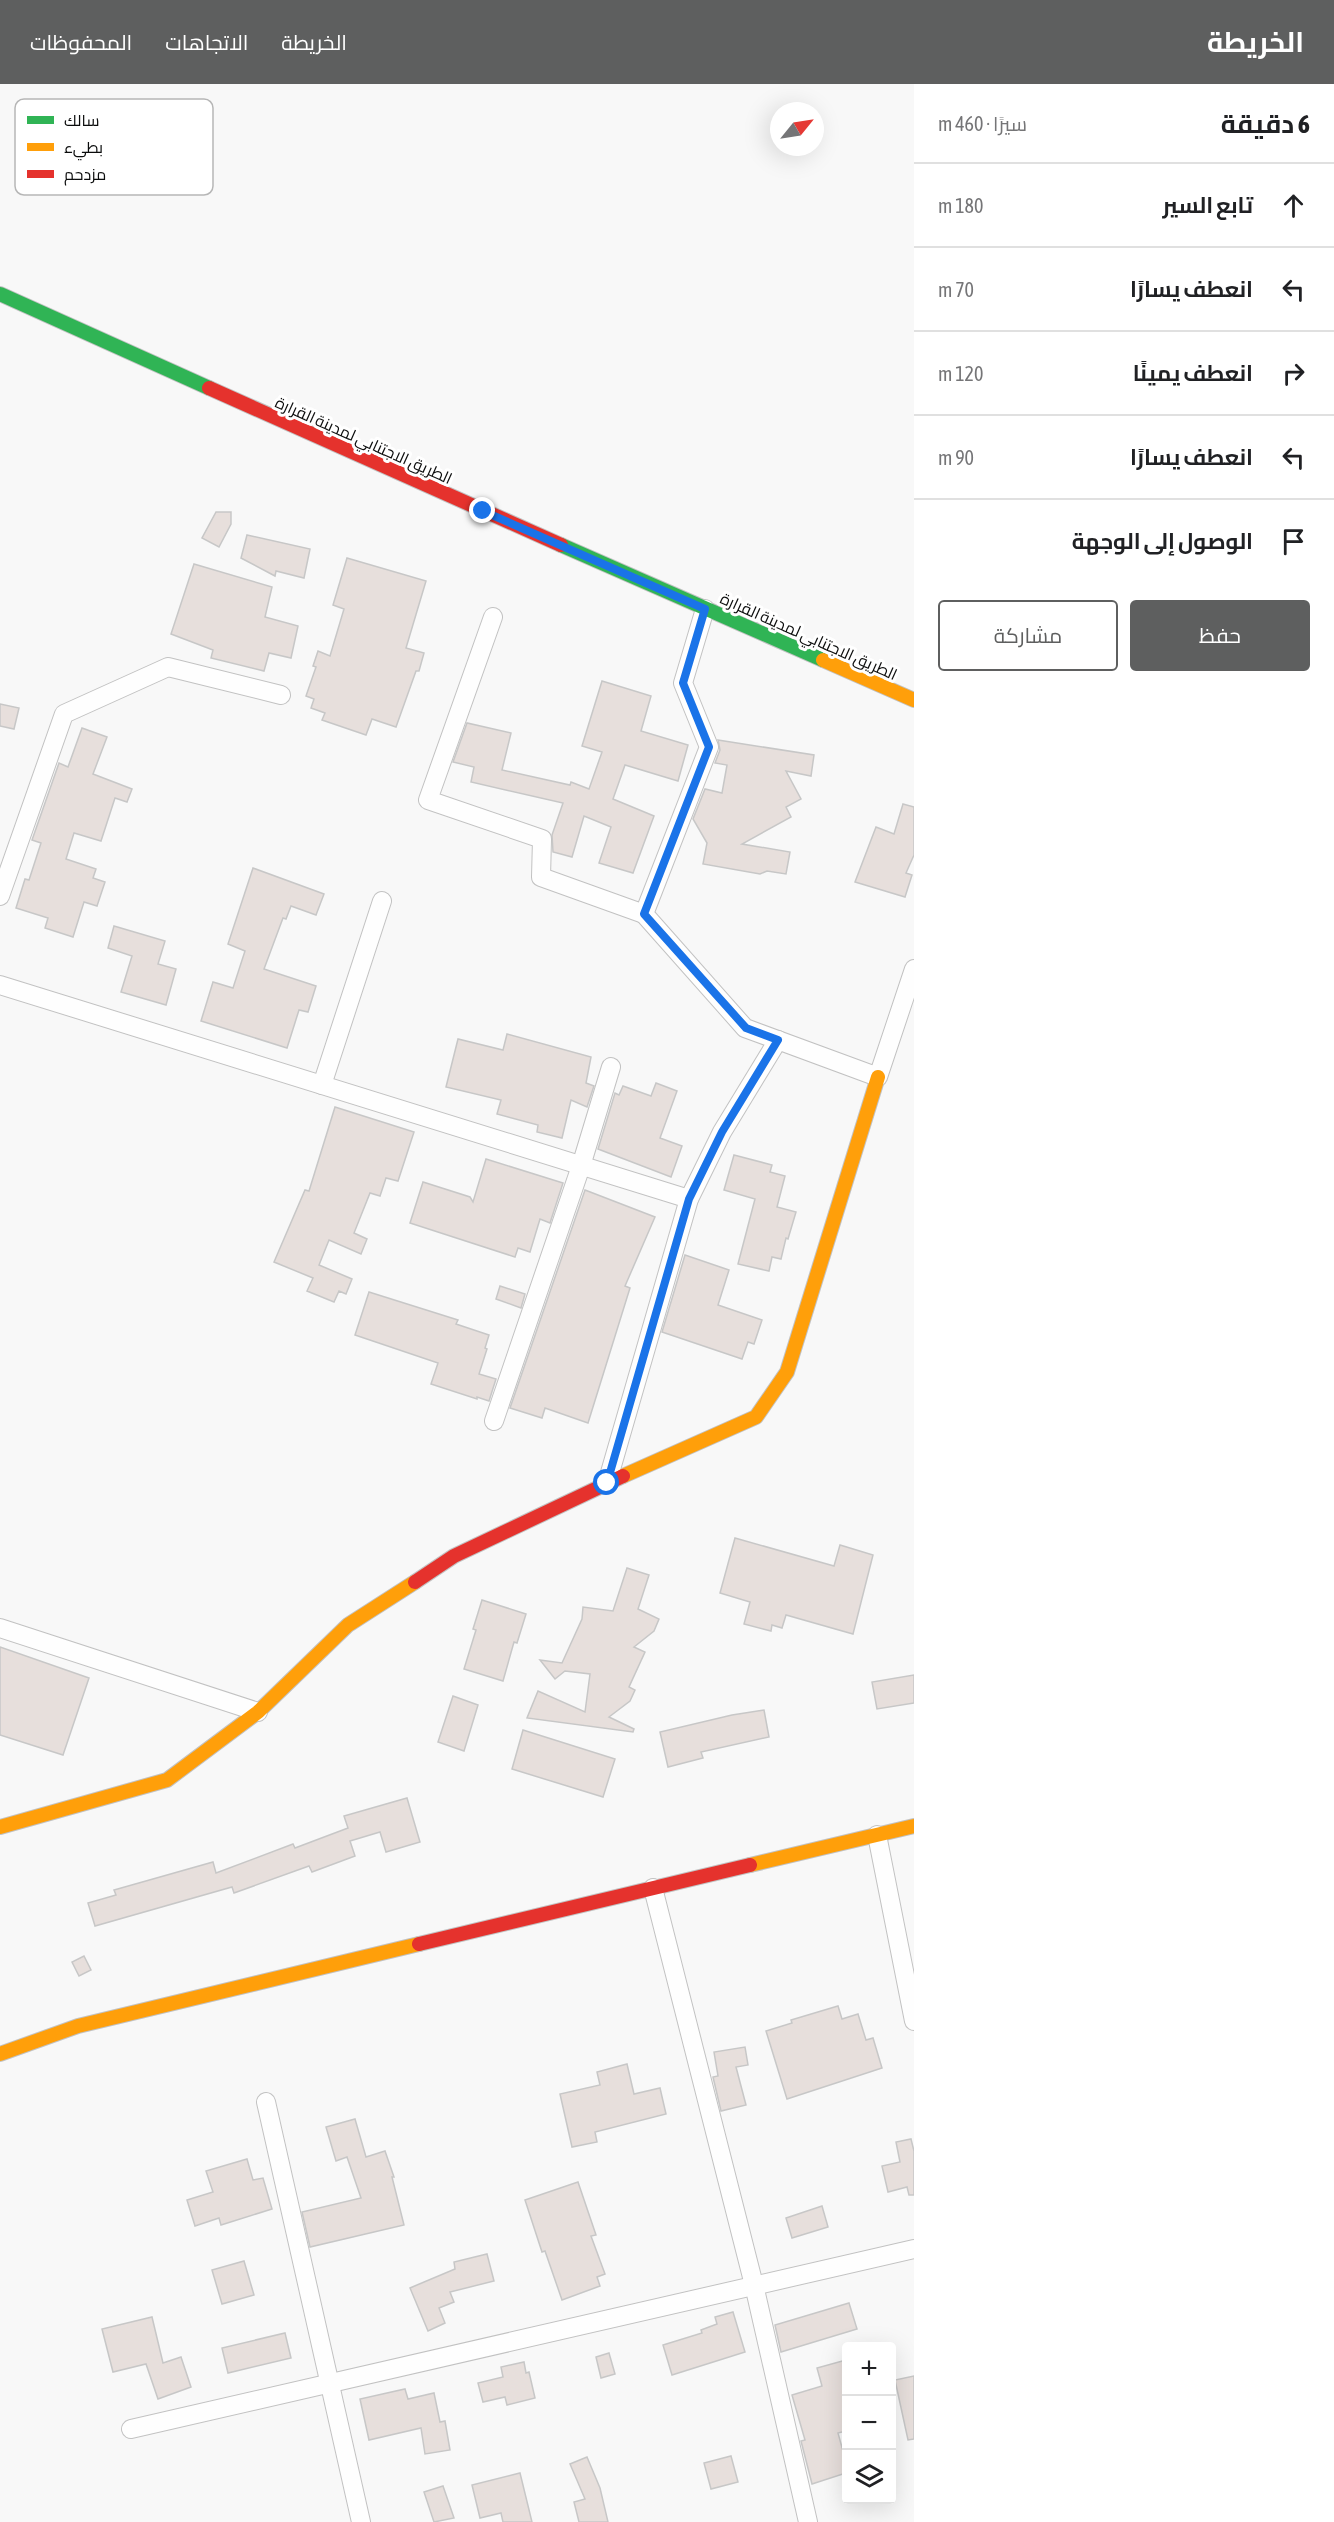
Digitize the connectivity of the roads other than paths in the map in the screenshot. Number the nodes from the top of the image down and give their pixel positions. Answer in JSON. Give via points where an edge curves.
{"nodes":[{"id":1,"x":0,"y":294,"type":"edge"},
{"id":2,"x":705,"y":609,"type":"junction"},
{"id":3,"x":493,"y":618,"type":"dead end"},
{"id":4,"x":281,"y":695,"type":"dead end"},
{"id":5,"x":914,"y":700,"type":"edge"},
{"id":6,"x":0,"y":896,"type":"edge"},
{"id":7,"x":382,"y":901,"type":"dead end"},
{"id":8,"x":644,"y":914,"type":"junction"},
{"id":9,"x":914,"y":969,"type":"edge"},
{"id":10,"x":0,"y":985,"type":"edge"},
{"id":11,"x":778,"y":1040,"type":"junction"},
{"id":12,"x":611,"y":1068,"type":"dead end"},
{"id":13,"x":878,"y":1077,"type":"junction"},
{"id":14,"x":322,"y":1085,"type":"junction"},
{"id":15,"x":580,"y":1166,"type":"junction"},
{"id":16,"x":689,"y":1199,"type":"junction"},
{"id":17,"x":494,"y":1421,"type":"dead end"},
{"id":18,"x":607,"y":1483,"type":"junction"},
{"id":19,"x":0,"y":1629,"type":"edge"},
{"id":20,"x":258,"y":1712,"type":"junction"},
{"id":21,"x":914,"y":1826,"type":"edge"},
{"id":22,"x":0,"y":1827,"type":"edge"},
{"id":23,"x":877,"y":1835,"type":"junction"},
{"id":24,"x":654,"y":1888,"type":"junction"},
{"id":25,"x":914,"y":2021,"type":"edge"},
{"id":26,"x":0,"y":2054,"type":"edge"},
{"id":27,"x":266,"y":2102,"type":"dead end"},
{"id":28,"x":914,"y":2249,"type":"edge"},
{"id":29,"x":754,"y":2285,"type":"junction"},
{"id":30,"x":328,"y":2384,"type":"junction"},
{"id":31,"x":131,"y":2429,"type":"dead end"},
{"id":32,"x":361,"y":2522,"type":"edge"},
{"id":33,"x":808,"y":2522,"type":"edge"}],
"edges":[{"from":1,"to":2,"type":"main road","name":"الطريق الاجتنابي لمدينة القرارة"},
{"from":2,"to":5,"type":"main road","name":"الطريق الاجتنابي لمدينة القرارة"},
{"from":2,"to":8,"type":"street","via":[[683,683],[709,747]]},
{"from":3,"to":8,"type":"street","via":[[429,800],[542,839],[541,877]]},
{"from":4,"to":6,"type":"street","via":[[168,668],[64,714]]},
{"from":7,"to":14,"type":"street"},
{"from":8,"to":11,"type":"street","via":[[746,1028]]},
{"from":9,"to":13,"type":"street"},
{"from":10,"to":14,"type":"street"},
{"from":11,"to":13,"type":"street"},
{"from":11,"to":16,"type":"street","via":[[722,1132]]},
{"from":12,"to":15,"type":"street"},
{"from":13,"to":18,"type":"main road","via":[[787,1372],[756,1417]]},
{"from":14,"to":15,"type":"street"},
{"from":15,"to":16,"type":"street"},
{"from":15,"to":17,"type":"street"},
{"from":16,"to":18,"type":"street"},
{"from":18,"to":20,"type":"main road","via":[[454,1556],[348,1625]]},
{"from":19,"to":20,"type":"street"},
{"from":20,"to":22,"type":"main road","via":[[167,1780]]},
{"from":21,"to":23,"type":"main road"},
{"from":23,"to":24,"type":"main road"},
{"from":23,"to":25,"type":"street"},
{"from":24,"to":26,"type":"main road","via":[[78,2026]]},
{"from":24,"to":29,"type":"street"},
{"from":27,"to":30,"type":"street"},
{"from":28,"to":29,"type":"street"},
{"from":29,"to":30,"type":"street"},
{"from":29,"to":33,"type":"street"},
{"from":30,"to":31,"type":"street"},
{"from":30,"to":32,"type":"street"}]}
